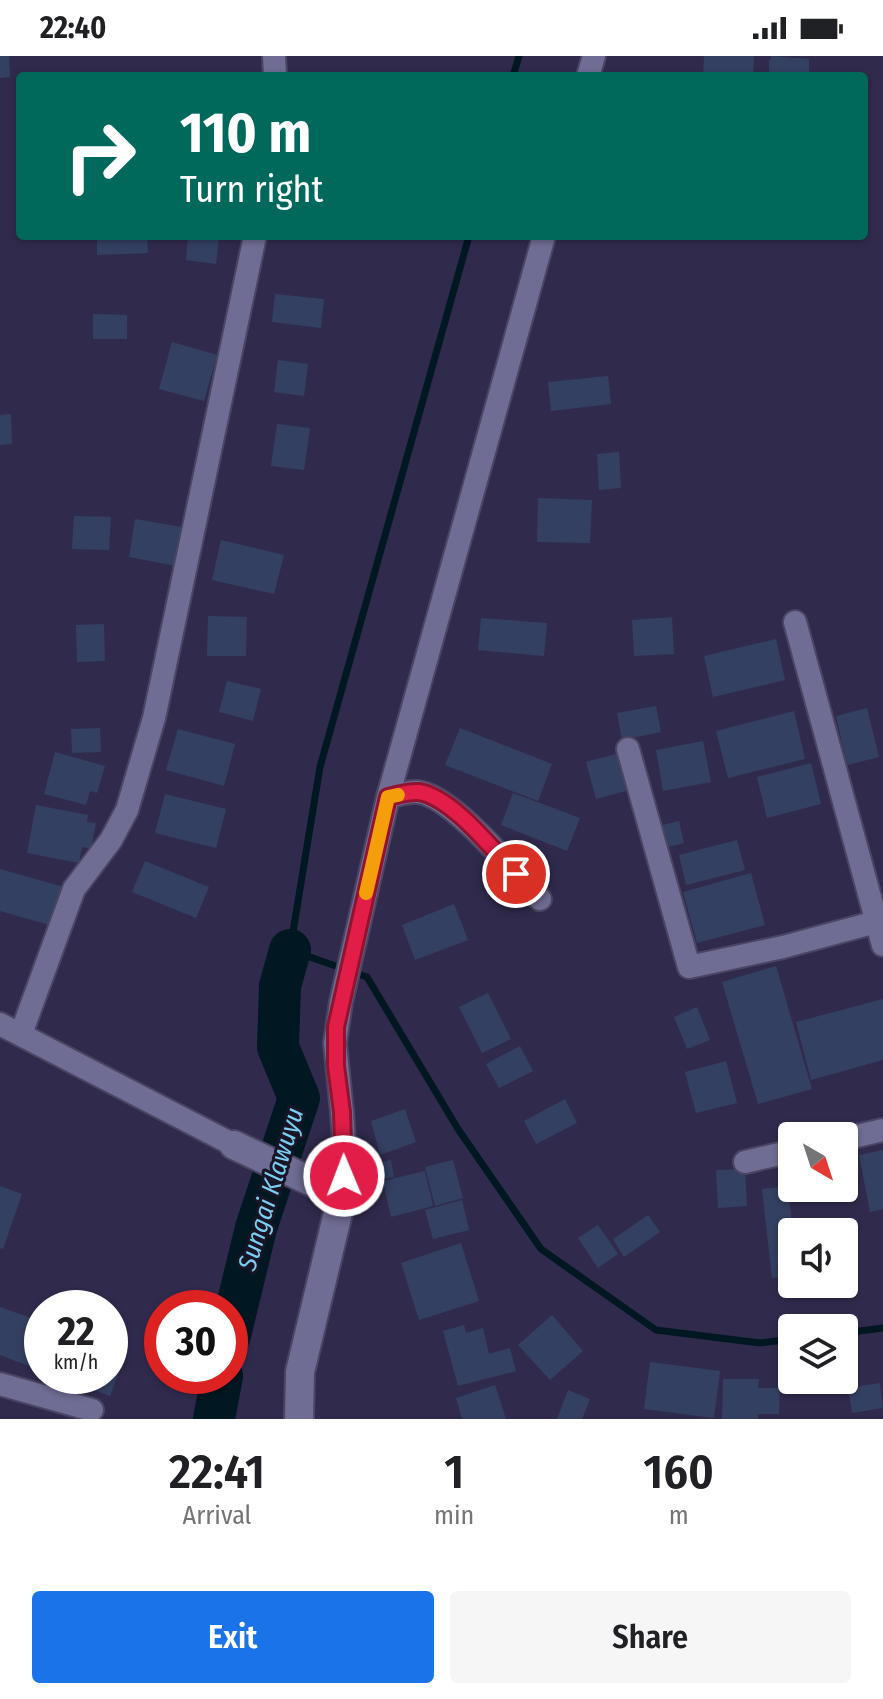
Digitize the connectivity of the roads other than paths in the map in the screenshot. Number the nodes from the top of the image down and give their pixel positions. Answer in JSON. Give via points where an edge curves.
{"nodes":[{"id":1,"x":254,"y":240,"type":"edge"},
{"id":2,"x":543,"y":240,"type":"edge"},
{"id":3,"x":795,"y":622,"type":"dead end"},
{"id":4,"x":628,"y":749,"type":"dead end"},
{"id":5,"x":388,"y":797,"type":"junction"},
{"id":6,"x":540,"y":899,"type":"dead end"},
{"id":7,"x":880,"y":921,"type":"edge"},
{"id":8,"x":883,"y":945,"type":"edge"},
{"id":9,"x":10,"y":1029,"type":"edge"},
{"id":10,"x":883,"y":1130,"type":"edge"},
{"id":11,"x":858,"y":1136,"type":"edge"},
{"id":12,"x":234,"y":1145,"type":"joint"},
{"id":13,"x":778,"y":1154,"type":"edge"},
{"id":14,"x":745,"y":1162,"type":"dead end"},
{"id":15,"x":335,"y":1192,"type":"junction"},
{"id":16,"x":0,"y":1384,"type":"edge"},
{"id":17,"x":92,"y":1410,"type":"dead end"},
{"id":18,"x":299,"y":1419,"type":"edge"}],
"edges":[{"from":1,"to":9,"type":"street","via":[[167,657],[127,810],[74,889]]},
{"from":2,"to":5,"type":"street"},
{"from":3,"to":7,"type":"street"},
{"from":4,"to":7,"type":"street","via":[[689,967]]},
{"from":5,"to":6,"type":"street","via":[[421,792],[451,808]]},
{"from":5,"to":15,"type":"street","via":[[335,1043],[343,1127]]},
{"from":7,"to":8,"type":"street"},
{"from":9,"to":12,"type":"street"},
{"from":10,"to":11,"type":"street"},
{"from":12,"to":15,"type":"street"},
{"from":13,"to":14,"type":"street"},
{"from":15,"to":18,"type":"street","via":[[300,1372]]},
{"from":16,"to":17,"type":"street"}]}
